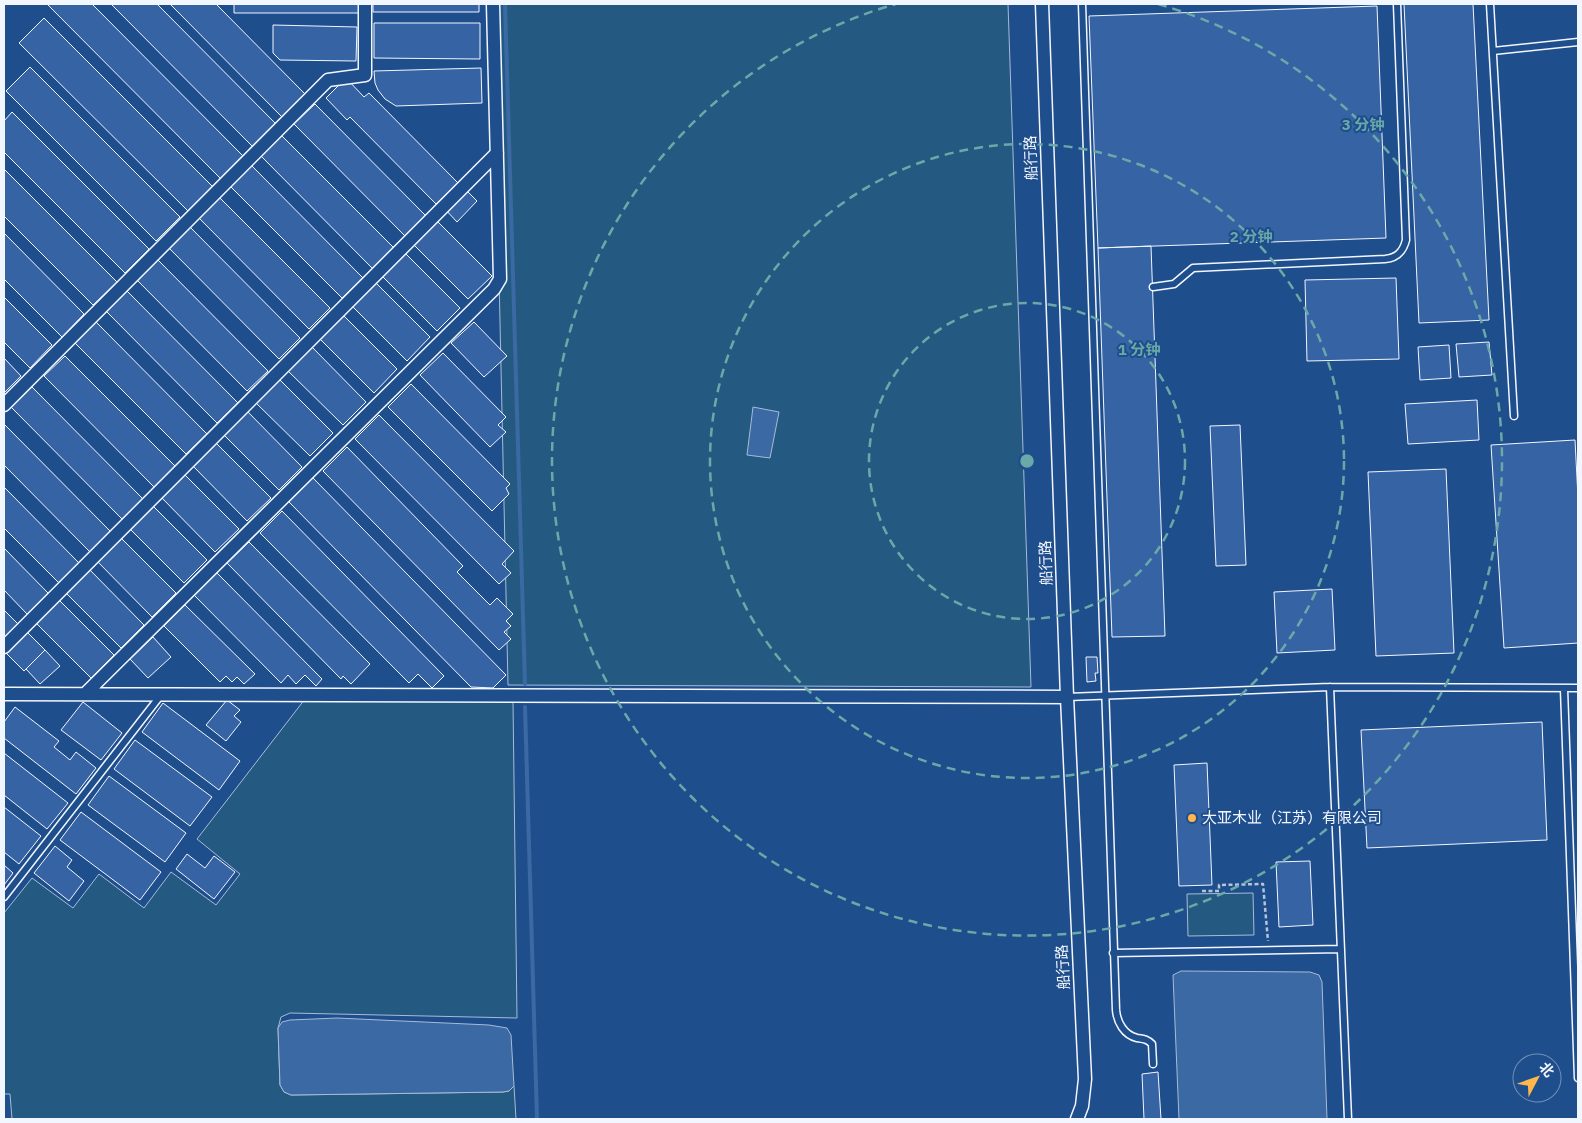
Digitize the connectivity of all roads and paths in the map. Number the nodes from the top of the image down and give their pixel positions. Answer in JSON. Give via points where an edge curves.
{"nodes":[{"id":1,"x":365,"y":4,"type":"edge"},
{"id":2,"x":493,"y":4,"type":"edge"},
{"id":3,"x":1042,"y":4,"type":"edge"},
{"id":4,"x":1082,"y":4,"type":"edge"},
{"id":5,"x":1397,"y":4,"type":"edge"},
{"id":6,"x":1490,"y":4,"type":"edge"},
{"id":7,"x":1578,"y":42,"type":"edge"},
{"id":8,"x":1493,"y":51,"type":"junction"},
{"id":9,"x":497,"y":153,"type":"junction"},
{"id":10,"x":1154,"y":286,"type":"dead end"},
{"id":11,"x":4,"y":405,"type":"edge"},
{"id":12,"x":1514,"y":416,"type":"dead end"},
{"id":13,"x":4,"y":646,"type":"edge"},
{"id":14,"x":1330,"y":687,"type":"junction"},
{"id":15,"x":1578,"y":688,"type":"edge"},
{"id":16,"x":1564,"y":689,"type":"junction"},
{"id":17,"x":4,"y":694,"type":"edge"},
{"id":18,"x":85,"y":694,"type":"junction"},
{"id":19,"x":162,"y":694,"type":"junction"},
{"id":20,"x":1104,"y":696,"type":"junction"},
{"id":21,"x":1066,"y":697,"type":"junction"},
{"id":22,"x":1202,"y":891,"type":"dead end"},
{"id":23,"x":4,"y":897,"type":"edge"},
{"id":24,"x":1341,"y":949,"type":"junction"},
{"id":25,"x":1269,"y":950,"type":"junction"},
{"id":26,"x":1113,"y":953,"type":"junction"},
{"id":27,"x":1153,"y":1064,"type":"dead end"},
{"id":28,"x":1578,"y":1078,"type":"edge"},
{"id":29,"x":1077,"y":1119,"type":"edge"},
{"id":30,"x":1348,"y":1119,"type":"edge"}],
"edges":[{"from":1,"to":11,"type":"street","via":[[364,76],[328,80]]},
{"from":2,"to":9,"type":"street"},
{"from":3,"to":21,"type":"street","name":"船行路"},
{"from":4,"to":20,"type":"lane","via":[[1094,287]]},
{"from":5,"to":10,"type":"lane","via":[[1406,240],[1399,254],[1385,259],[1193,268],[1174,284]]},
{"from":6,"to":8,"type":"lane"},
{"from":7,"to":8,"type":"lane"},
{"from":8,"to":12,"type":"lane"},
{"from":9,"to":13,"type":"street"},
{"from":9,"to":18,"type":"street","via":[[500,279],[494,289]]},
{"from":14,"to":16,"type":"lane"},
{"from":14,"to":20,"type":"lane"},
{"from":14,"to":24,"type":"lane"},
{"from":15,"to":16,"type":"lane"},
{"from":16,"to":28,"type":"lane"},
{"from":17,"to":18,"type":"street"},
{"from":18,"to":19,"type":"street"},
{"from":19,"to":21,"type":"street"},
{"from":19,"to":23,"type":"lane"},
{"from":20,"to":21,"type":"lane"},
{"from":20,"to":26,"type":"lane"},
{"from":21,"to":29,"type":"street","name":"船行路","via":[[1085,1079]]},
{"from":22,"to":25,"type":"path","via":[[1219,891],[1219,885],[1262,884]]},
{"from":24,"to":25,"type":"lane"},
{"from":24,"to":30,"type":"lane"},
{"from":25,"to":26,"type":"lane"},
{"from":26,"to":27,"type":"lane","via":[[1116,1018],[1131,1036],[1150,1041]]}]}
